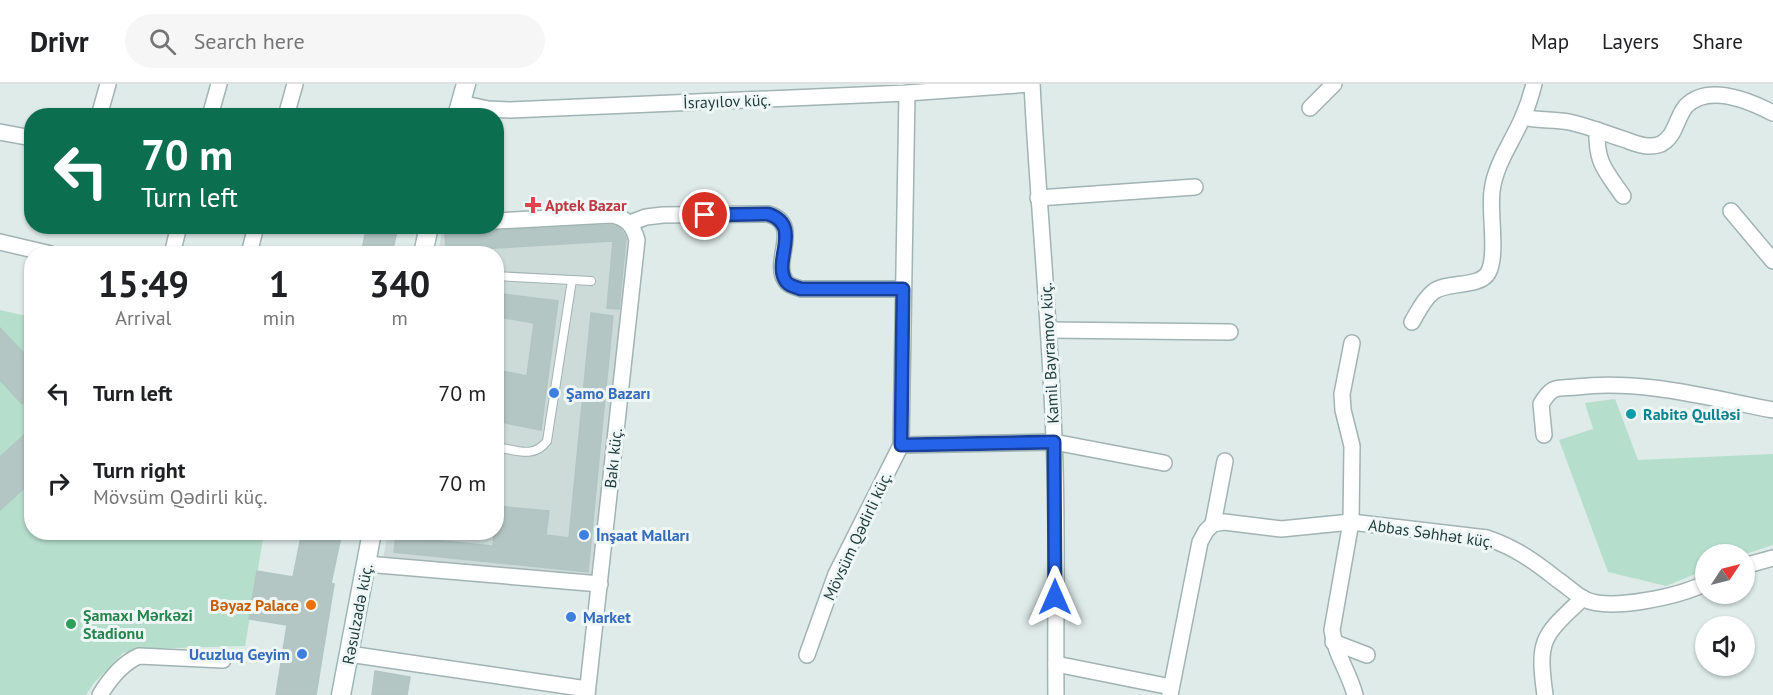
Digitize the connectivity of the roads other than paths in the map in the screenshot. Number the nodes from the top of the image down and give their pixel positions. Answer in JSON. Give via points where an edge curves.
{"nodes":[{"id":1,"x":108,"y":84,"type":"edge"},
{"id":2,"x":219,"y":84,"type":"edge"},
{"id":3,"x":295,"y":84,"type":"edge"},
{"id":4,"x":466,"y":84,"type":"edge"},
{"id":5,"x":1031,"y":84,"type":"edge"},
{"id":6,"x":1334,"y":84,"type":"edge"},
{"id":7,"x":1534,"y":84,"type":"edge"},
{"id":8,"x":907,"y":93,"type":"junction"},
{"id":9,"x":101,"y":108,"type":"edge"},
{"id":10,"x":212,"y":108,"type":"edge"},
{"id":11,"x":288,"y":108,"type":"edge"},
{"id":12,"x":458,"y":108,"type":"edge"},
{"id":13,"x":1310,"y":108,"type":"dead end"},
{"id":14,"x":504,"y":110,"type":"edge"},
{"id":15,"x":1773,"y":113,"type":"edge"},
{"id":16,"x":1524,"y":117,"type":"junction"},
{"id":17,"x":1597,"y":130,"type":"junction"},
{"id":18,"x":0,"y":132,"type":"edge"},
{"id":19,"x":24,"y":136,"type":"edge"},
{"id":20,"x":1195,"y":187,"type":"dead end"},
{"id":21,"x":1623,"y":196,"type":"dead end"},
{"id":22,"x":1038,"y":198,"type":"junction"},
{"id":23,"x":1731,"y":211,"type":"dead end"},
{"id":24,"x":504,"y":221,"type":"edge"},
{"id":25,"x":630,"y":223,"type":"junction"},
{"id":26,"x":0,"y":242,"type":"edge"},
{"id":27,"x":24,"y":248,"type":"edge"},
{"id":28,"x":1773,"y":261,"type":"edge"},
{"id":29,"x":504,"y":276,"type":"edge"},
{"id":30,"x":572,"y":280,"type":"junction"},
{"id":31,"x":591,"y":281,"type":"dead end"},
{"id":32,"x":903,"y":289,"type":"junction"},
{"id":33,"x":1412,"y":322,"type":"dead end"},
{"id":34,"x":1050,"y":330,"type":"junction"},
{"id":35,"x":1230,"y":332,"type":"dead end"},
{"id":36,"x":1352,"y":343,"type":"dead end"},
{"id":37,"x":1773,"y":410,"type":"edge"},
{"id":38,"x":1544,"y":435,"type":"dead end"},
{"id":39,"x":1054,"y":442,"type":"junction"},
{"id":40,"x":901,"y":445,"type":"junction"},
{"id":41,"x":504,"y":448,"type":"edge"},
{"id":42,"x":1225,"y":461,"type":"dead end"},
{"id":43,"x":1164,"y":463,"type":"dead end"},
{"id":44,"x":1351,"y":522,"type":"junction"},
{"id":45,"x":1213,"y":524,"type":"junction"},
{"id":46,"x":370,"y":540,"type":"edge"},
{"id":47,"x":1773,"y":558,"type":"edge"},
{"id":48,"x":1755,"y":563,"type":"edge"},
{"id":49,"x":366,"y":564,"type":"junction"},
{"id":50,"x":600,"y":584,"type":"junction"},
{"id":51,"x":1695,"y":588,"type":"edge"},
{"id":52,"x":1583,"y":598,"type":"junction"},
{"id":53,"x":1333,"y":642,"type":"junction"},
{"id":54,"x":349,"y":654,"type":"junction"},
{"id":55,"x":807,"y":655,"type":"dead end"},
{"id":56,"x":1367,"y":655,"type":"dead end"},
{"id":57,"x":223,"y":660,"type":"dead end"},
{"id":58,"x":1056,"y":664,"type":"junction"},
{"id":59,"x":1170,"y":691,"type":"edge"},
{"id":60,"x":587,"y":692,"type":"edge"},
{"id":61,"x":100,"y":695,"type":"edge"},
{"id":62,"x":341,"y":695,"type":"edge"},
{"id":63,"x":1056,"y":695,"type":"edge"},
{"id":64,"x":1355,"y":695,"type":"edge"},
{"id":65,"x":1545,"y":695,"type":"edge"}],
"edges":[{"from":1,"to":9,"type":"street"},
{"from":2,"to":10,"type":"street"},
{"from":3,"to":11,"type":"street"},
{"from":4,"to":12,"type":"street"},
{"from":5,"to":8,"type":"street","name":"İsrayılov küç."},
{"from":5,"to":22,"type":"street","name":"Kamil Bayramov küç."},
{"from":6,"to":13,"type":"street"},
{"from":7,"to":16,"type":"street"},
{"from":8,"to":14,"type":"street","name":"İsrayılov küç."},
{"from":8,"to":32,"type":"street","name":"Mövsüm Qədirli küç."},
{"from":15,"to":17,"type":"street","via":[[1716,92],[1699,95],[1685,106],[1673,134],[1661,144],[1646,147]]},
{"from":16,"to":17,"type":"street"},
{"from":16,"to":33,"type":"street","via":[[1494,178],[1492,263],[1487,275],[1476,282],[1434,291]]},
{"from":17,"to":21,"type":"street","via":[[1599,162]]},
{"from":18,"to":19,"type":"street"},
{"from":20,"to":22,"type":"street"},
{"from":22,"to":34,"type":"street","name":"Kamil Bayramov küç."},
{"from":23,"to":28,"type":"street"},
{"from":24,"to":25,"type":"street","via":[[611,215]]},
{"from":25,"to":32,"type":"street","via":[[663,215],[768,214],[784,225],[783,270],[789,285],[801,289]]},
{"from":25,"to":50,"type":"street","name":"Bakı küç.","via":[[637,240]]},
{"from":26,"to":27,"type":"street"},
{"from":29,"to":30,"type":"lane"},
{"from":30,"to":31,"type":"lane"},
{"from":30,"to":41,"type":"lane","via":[[547,441],[531,453]]},
{"from":32,"to":40,"type":"street","name":"Mövsüm Qədirli küç."},
{"from":34,"to":35,"type":"street"},
{"from":34,"to":39,"type":"street","name":"Kamil Bayramov küç."},
{"from":36,"to":44,"type":"street","name":"Abbas Səhhət küç.","via":[[1342,394],[1352,446]]},
{"from":37,"to":38,"type":"street","via":[[1617,384],[1555,389],[1541,404]]},
{"from":39,"to":40,"type":"street"},
{"from":39,"to":43,"type":"street"},
{"from":39,"to":58,"type":"street","name":"Kamil Bayramov küç."},
{"from":40,"to":55,"type":"street","name":"Mövsüm Qədirli küç.","via":[[836,574]]},
{"from":42,"to":45,"type":"street"},
{"from":44,"to":45,"type":"street","name":"Abbas Səhhət küç.","via":[[1281,529]]},
{"from":44,"to":52,"type":"street","name":"Abbas Səhhət küç.","via":[[1487,538],[1524,553]]},
{"from":44,"to":53,"type":"street","name":"Abbas Səhhət küç."},
{"from":45,"to":59,"type":"street","via":[[1200,542]]},
{"from":46,"to":49,"type":"street","name":"Rəsulzadə küç."},
{"from":47,"to":48,"type":"street"},
{"from":49,"to":50,"type":"street"},
{"from":49,"to":54,"type":"street","name":"Rəsulzadə küç."},
{"from":50,"to":60,"type":"street","name":"Bakı küç."},
{"from":51,"to":52,"type":"street","name":"Abbas Səhhət küç.","via":[[1672,596],[1611,604]]},
{"from":52,"to":65,"type":"street","via":[[1543,642],[1541,669]]},
{"from":53,"to":56,"type":"street"},
{"from":53,"to":64,"type":"street","name":"Abbas Səhhət küç."},
{"from":54,"to":60,"type":"street"},
{"from":54,"to":62,"type":"street","name":"Rəsulzadə küç."},
{"from":57,"to":61,"type":"street","via":[[139,656],[129,660]]},
{"from":58,"to":59,"type":"street"},
{"from":58,"to":63,"type":"street","name":"Kamil Bayramov küç."}]}
